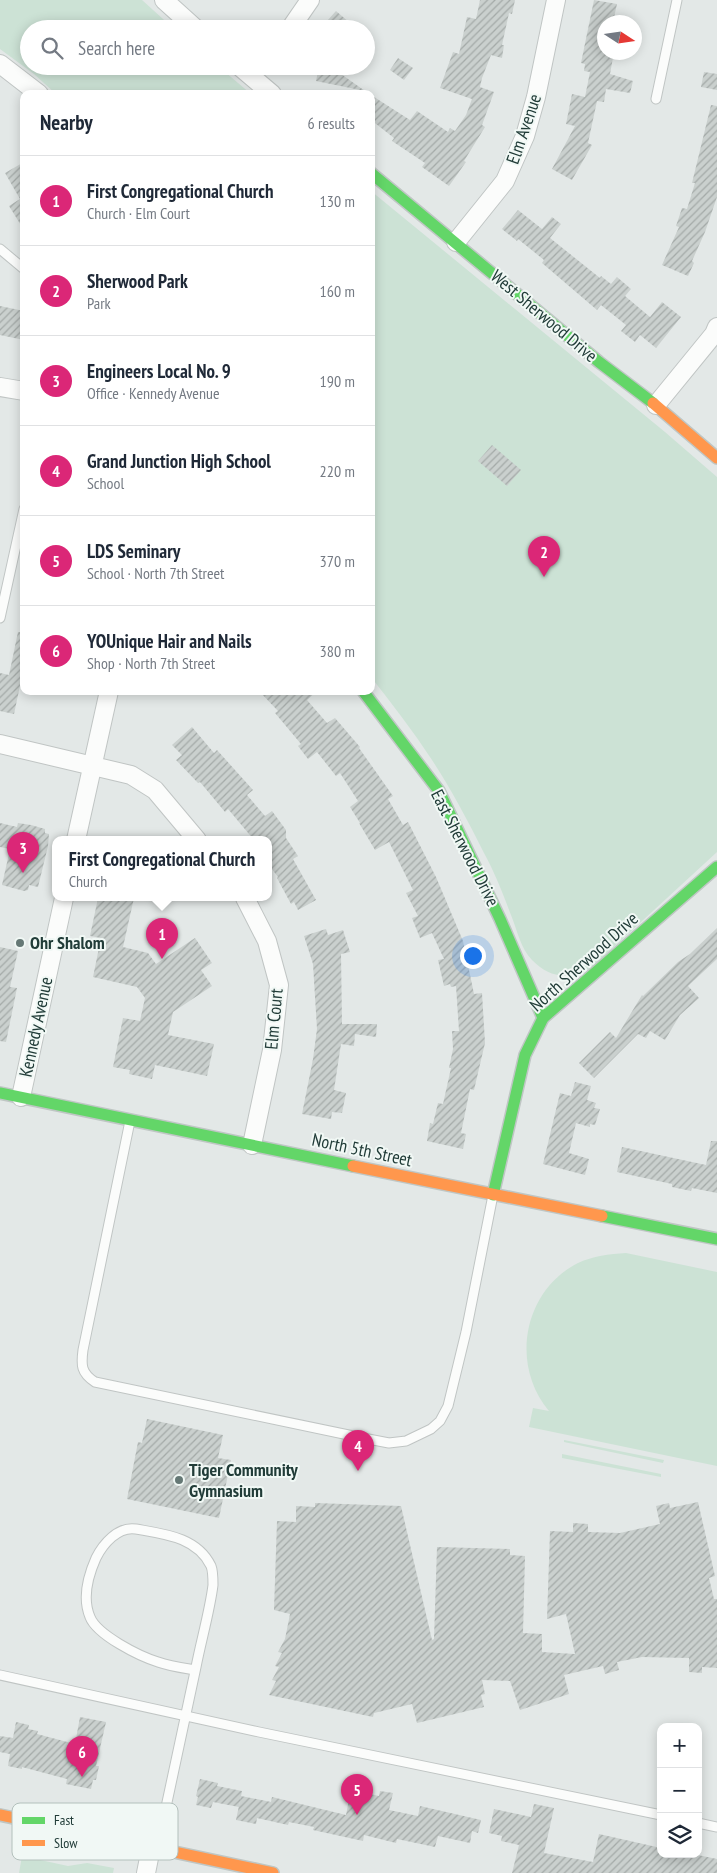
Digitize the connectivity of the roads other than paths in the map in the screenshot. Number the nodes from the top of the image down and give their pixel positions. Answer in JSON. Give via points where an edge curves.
{"nodes":[{"id":1,"x":164,"y":0,"type":"edge"},
{"id":2,"x":310,"y":0,"type":"edge"},
{"id":3,"x":556,"y":0,"type":"edge"},
{"id":4,"x":677,"y":0,"type":"edge"},
{"id":5,"x":186,"y":20,"type":"edge"},
{"id":6,"x":296,"y":20,"type":"edge"},
{"id":7,"x":0,"y":64,"type":"edge"},
{"id":8,"x":260,"y":75,"type":"edge"},
{"id":9,"x":34,"y":90,"type":"edge"},
{"id":10,"x":270,"y":90,"type":"edge"},
{"id":11,"x":656,"y":99,"type":"dead end"},
{"id":12,"x":375,"y":177,"type":"edge"},
{"id":13,"x":456,"y":242,"type":"junction"},
{"id":14,"x":0,"y":249,"type":"edge"},
{"id":15,"x":20,"y":266,"type":"edge"},
{"id":16,"x":717,"y":327,"type":"edge"},
{"id":17,"x":0,"y":386,"type":"edge"},
{"id":18,"x":20,"y":390,"type":"edge"},
{"id":19,"x":656,"y":404,"type":"junction"},
{"id":20,"x":717,"y":458,"type":"edge"},
{"id":21,"x":20,"y":527,"type":"edge"},
{"id":22,"x":0,"y":618,"type":"edge"},
{"id":23,"x":108,"y":695,"type":"edge"},
{"id":24,"x":366,"y":695,"type":"edge"},
{"id":25,"x":0,"y":744,"type":"edge"},
{"id":26,"x":93,"y":765,"type":"junction"},
{"id":27,"x":77,"y":836,"type":"edge"},
{"id":28,"x":194,"y":836,"type":"edge"},
{"id":29,"x":717,"y":867,"type":"edge"},
{"id":30,"x":63,"y":901,"type":"edge"},
{"id":31,"x":247,"y":901,"type":"edge"},
{"id":32,"x":543,"y":1018,"type":"junction"},
{"id":33,"x":0,"y":1093,"type":"edge"},
{"id":34,"x":20,"y":1097,"type":"junction"},
{"id":35,"x":130,"y":1121,"type":"junction"},
{"id":36,"x":252,"y":1145,"type":"junction"},
{"id":37,"x":493,"y":1195,"type":"junction"},
{"id":38,"x":717,"y":1239,"type":"edge"},
{"id":39,"x":195,"y":1670,"type":"junction"},
{"id":40,"x":0,"y":1675,"type":"edge"},
{"id":41,"x":185,"y":1716,"type":"junction"},
{"id":42,"x":165,"y":1803,"type":"edge"},
{"id":43,"x":657,"y":1814,"type":"edge"},
{"id":44,"x":702,"y":1824,"type":"edge"},
{"id":45,"x":717,"y":1827,"type":"edge"},
{"id":46,"x":178,"y":1853,"type":"edge"},
{"id":47,"x":150,"y":1860,"type":"edge"},
{"id":48,"x":146,"y":1873,"type":"edge"},
{"id":49,"x":273,"y":1873,"type":"edge"}],
"edges":[{"from":1,"to":5,"type":"street"},
{"from":2,"to":6,"type":"street"},
{"from":3,"to":13,"type":"street","name":"Elm Avenue","via":[[526,136],[505,181]]},
{"from":4,"to":11,"type":"lane"},
{"from":7,"to":9,"type":"street"},
{"from":8,"to":10,"type":"street"},
{"from":12,"to":13,"type":"street","name":"West Sherwood Drive"},
{"from":13,"to":19,"type":"street","name":"West Sherwood Drive","via":[[599,362]]},
{"from":14,"to":15,"type":"lane"},
{"from":16,"to":19,"type":"street"},
{"from":17,"to":18,"type":"street"},
{"from":19,"to":20,"type":"street","name":"West Sherwood Drive"},
{"from":21,"to":22,"type":"lane"},
{"from":23,"to":26,"type":"street"},
{"from":24,"to":32,"type":"street","name":"East Sherwood Drive","via":[[439,791]]},
{"from":25,"to":26,"type":"street"},
{"from":26,"to":27,"type":"street"},
{"from":26,"to":28,"type":"street","via":[[131,775],[154,790]]},
{"from":29,"to":32,"type":"street","name":"North Sherwood Drive"},
{"from":30,"to":34,"type":"street","name":"Kennedy Avenue"},
{"from":31,"to":36,"type":"street","name":"Elm Court","via":[[267,941],[279,985],[272,1050]]},
{"from":32,"to":37,"type":"street","name":"North Sherwood Drive","via":[[525,1055]]},
{"from":33,"to":34,"type":"street","name":"North 5th Street"},
{"from":34,"to":35,"type":"street","name":"North 5th Street"},
{"from":35,"to":36,"type":"street","name":"North 5th Street"},
{"from":35,"to":37,"type":"lane","via":[[83,1350],[83,1371],[95,1382],[362,1438],[389,1443],[406,1441],[440,1421],[448,1406],[466,1332]]},
{"from":36,"to":37,"type":"street","name":"North 5th Street"},
{"from":37,"to":38,"type":"street","name":"North 5th Street"},
{"from":39,"to":39,"type":"lane","via":[[213,1584],[212,1568],[190,1542],[132,1529],[116,1534],[101,1547],[91,1568],[86,1597],[90,1618],[106,1636],[127,1648],[158,1662]]},
{"from":39,"to":41,"type":"lane"},
{"from":40,"to":41,"type":"lane"},
{"from":41,"to":42,"type":"lane"},
{"from":41,"to":43,"type":"lane"},
{"from":44,"to":45,"type":"lane"},
{"from":46,"to":49,"type":"street"},
{"from":47,"to":48,"type":"street"}]}
